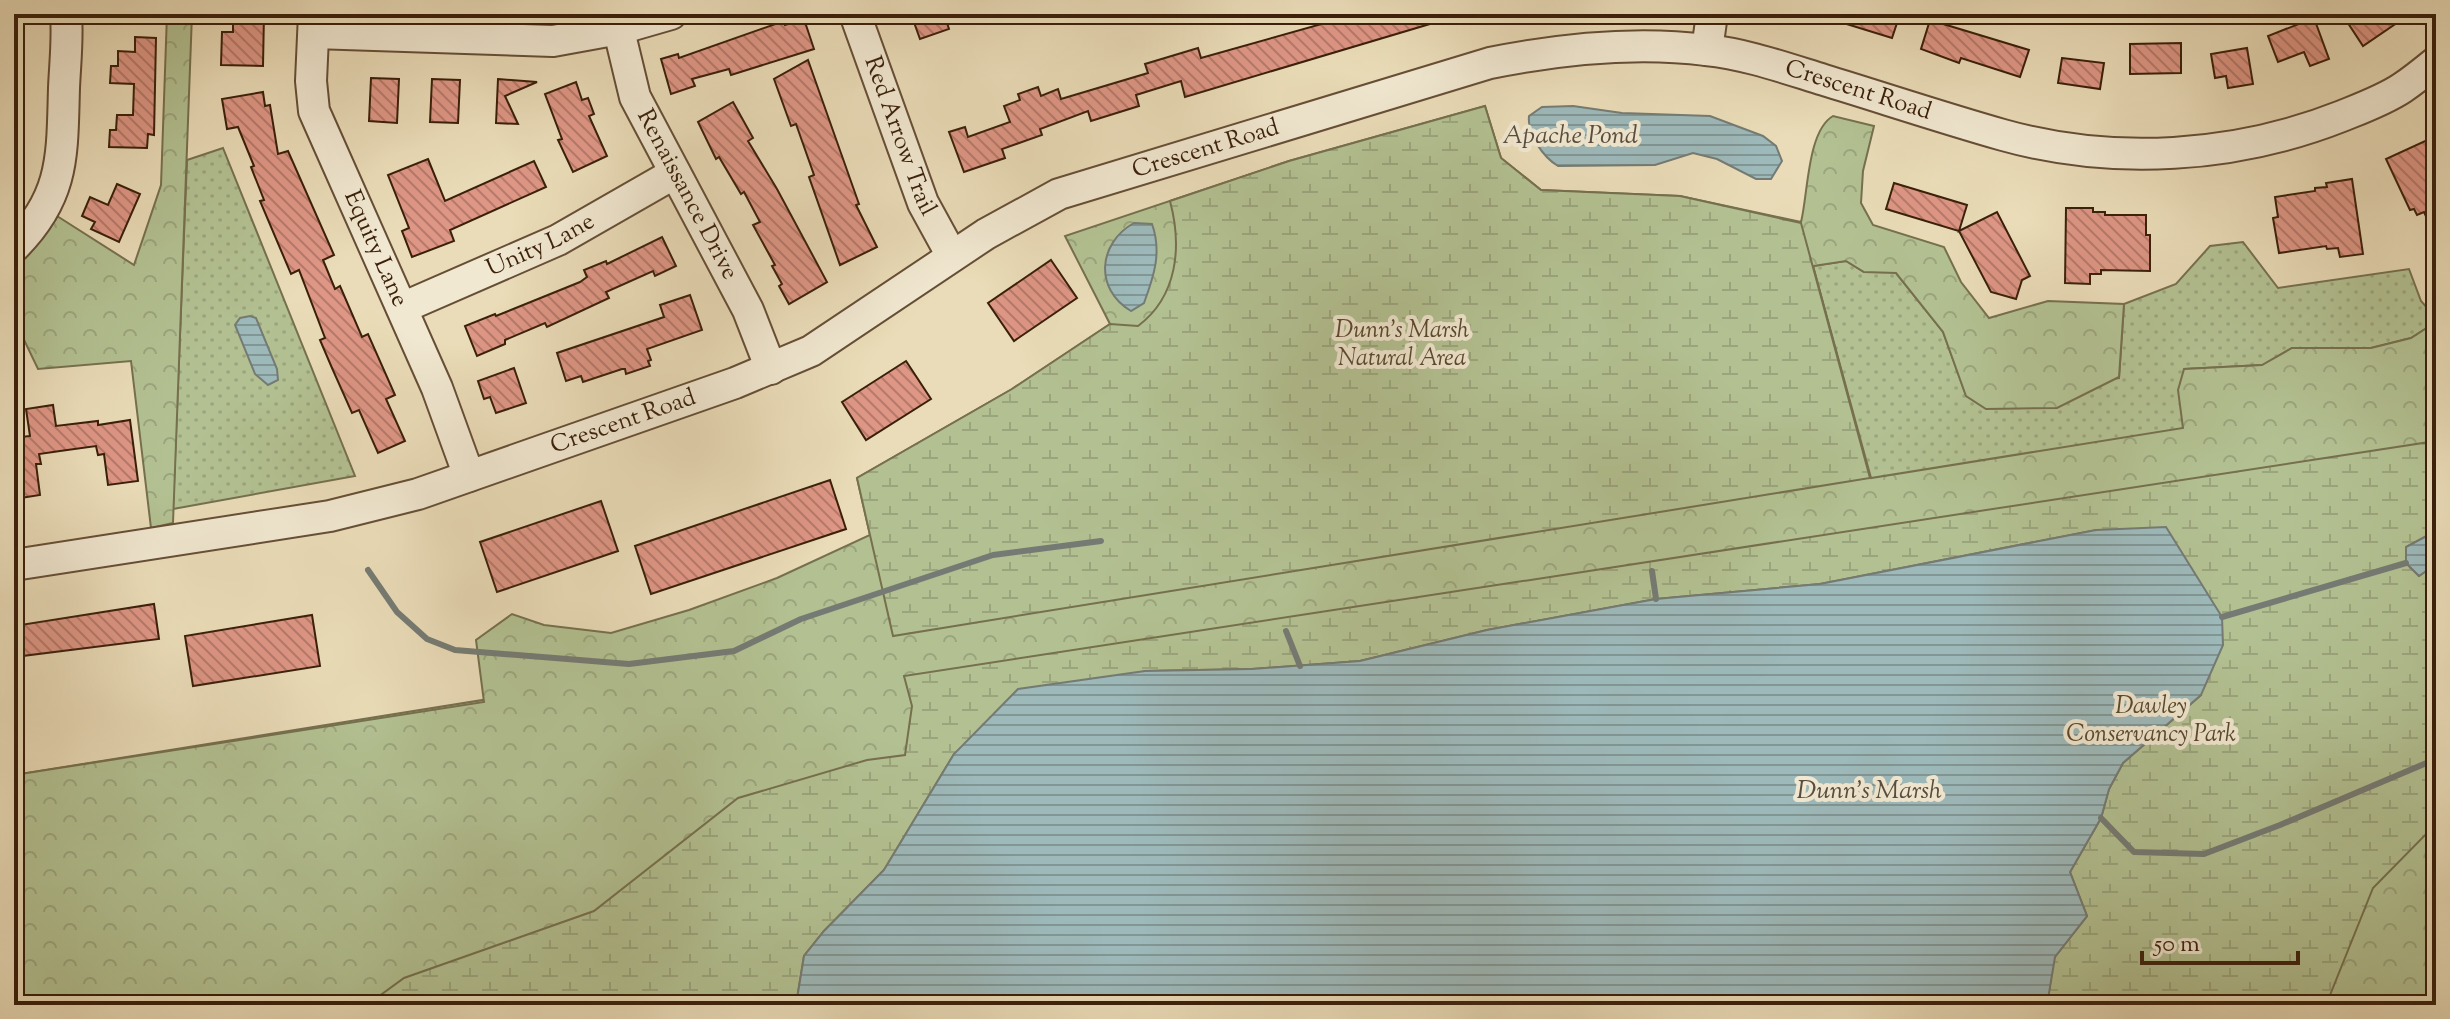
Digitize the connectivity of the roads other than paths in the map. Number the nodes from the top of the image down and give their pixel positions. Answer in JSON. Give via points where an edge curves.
{"nodes":[{"id":1,"x":66,"y":14,"type":"edge"},
{"id":2,"x":671,"y":14,"type":"edge"},
{"id":3,"x":855,"y":14,"type":"edge"},
{"id":4,"x":1712,"y":14,"type":"edge"},
{"id":5,"x":617,"y":22,"type":"edge"},
{"id":6,"x":314,"y":24,"type":"edge"},
{"id":7,"x":1707,"y":50,"type":"junction"},
{"id":8,"x":2436,"y":62,"type":"edge"},
{"id":9,"x":675,"y":173,"type":"junction"},
{"id":10,"x":14,"y":247,"type":"edge"},
{"id":11,"x":952,"y":256,"type":"junction"},
{"id":12,"x":402,"y":308,"type":"junction"},
{"id":13,"x":771,"y":369,"type":"junction"},
{"id":14,"x":469,"y":476,"type":"junction"},
{"id":15,"x":14,"y":565,"type":"edge"}],
"edges":[{"from":1,"to":10,"type":"street","via":[[61,166],[41,214]]},
{"from":2,"to":5,"type":"street"},
{"from":3,"to":11,"type":"street","name":"Red Arrow Trail","via":[[923,203]]},
{"from":4,"to":7,"type":"street"},
{"from":5,"to":6,"type":"street","via":[[553,41]]},
{"from":5,"to":9,"type":"street","name":"Renaissance Drive","via":[[635,97]]},
{"from":6,"to":12,"type":"street","name":"Equity Lane","via":[[314,111]]},
{"from":7,"to":8,"type":"street","name":"Crescent Road","via":[[1772,64],[2006,136],[2067,149],[2143,154],[2234,146],[2317,126],[2401,89]]},
{"from":7,"to":11,"type":"street","name":"Crescent Road","via":[[1609,48],[1490,63],[1059,194]]},
{"from":9,"to":12,"type":"street","name":"Unity Lane","via":[[558,240]]},
{"from":9,"to":13,"type":"street","name":"Renaissance Drive","via":[[748,310]]},
{"from":11,"to":13,"type":"street","name":"Crescent Road","via":[[811,351]]},
{"from":12,"to":14,"type":"street","name":"Equity Lane"},
{"from":13,"to":14,"type":"street","name":"Crescent Road"},
{"from":14,"to":15,"type":"street","name":"Crescent Road","via":[[352,512]]}]}
